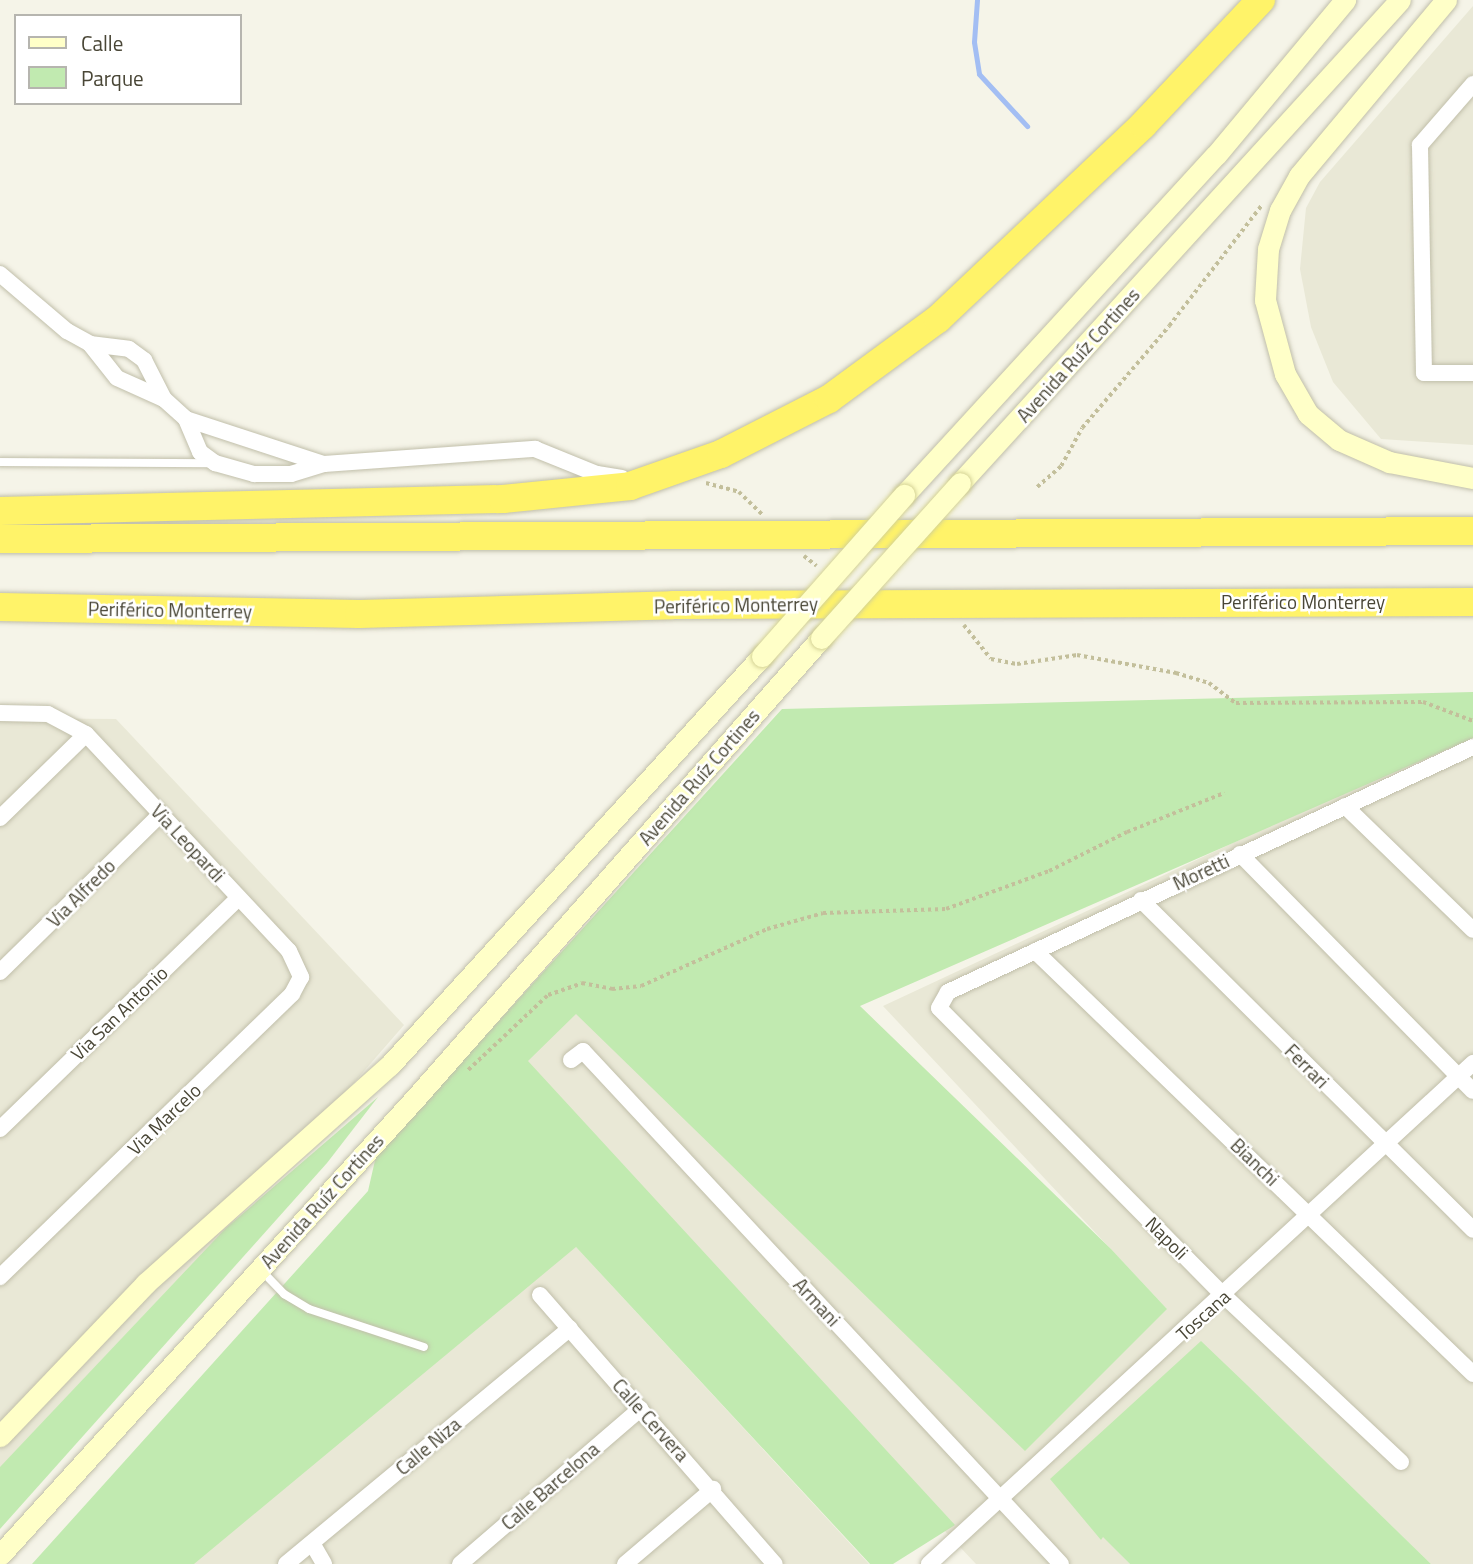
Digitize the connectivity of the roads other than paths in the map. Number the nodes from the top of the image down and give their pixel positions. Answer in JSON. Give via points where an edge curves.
{"nodes":[{"id":1,"x":1262,"y":0,"type":"edge"},
{"id":2,"x":1345,"y":0,"type":"edge"},
{"id":3,"x":1400,"y":0,"type":"edge"},
{"id":4,"x":1446,"y":0,"type":"edge"},
{"id":5,"x":1473,"y":84,"type":"edge"},
{"id":6,"x":1143,"y":125,"type":"junction"},
{"id":7,"x":0,"y":274,"type":"edge"},
{"id":8,"x":90,"y":344,"type":"junction"},
{"id":9,"x":1473,"y":373,"type":"edge"},
{"id":10,"x":164,"y":400,"type":"junction"},
{"id":11,"x":187,"y":419,"type":"junction"},
{"id":12,"x":0,"y":461,"type":"edge"},
{"id":13,"x":215,"y":463,"type":"junction"},
{"id":14,"x":324,"y":464,"type":"junction"},
{"id":15,"x":1473,"y":478,"type":"edge"},
{"id":16,"x":0,"y":511,"type":"edge"},
{"id":17,"x":1473,"y":531,"type":"edge"},
{"id":18,"x":0,"y":539,"type":"edge"},
{"id":19,"x":1473,"y":602,"type":"edge"},
{"id":20,"x":0,"y":607,"type":"edge"},
{"id":21,"x":0,"y":713,"type":"edge"},
{"id":22,"x":86,"y":734,"type":"junction"},
{"id":23,"x":1473,"y":747,"type":"edge"},
{"id":24,"x":1345,"y":806,"type":"junction"},
{"id":25,"x":161,"y":814,"type":"junction"},
{"id":26,"x":0,"y":818,"type":"edge"},
{"id":27,"x":1240,"y":854,"type":"junction"},
{"id":28,"x":238,"y":898,"type":"junction"},
{"id":29,"x":1141,"y":900,"type":"junction"},
{"id":30,"x":1473,"y":930,"type":"edge"},
{"id":31,"x":289,"y":951,"type":"joint"},
{"id":32,"x":1035,"y":951,"type":"junction"},
{"id":33,"x":0,"y":972,"type":"edge"},
{"id":34,"x":939,"y":1008,"type":"joint"},
{"id":35,"x":571,"y":1060,"type":"dead end"},
{"id":36,"x":1473,"y":1063,"type":"edge"},
{"id":37,"x":1458,"y":1077,"type":"junction"},
{"id":38,"x":1473,"y":1091,"type":"edge"},
{"id":39,"x":0,"y":1129,"type":"edge"},
{"id":40,"x":1387,"y":1146,"type":"junction"},
{"id":41,"x":1310,"y":1216,"type":"junction"},
{"id":42,"x":1473,"y":1230,"type":"edge"},
{"id":43,"x":260,"y":1269,"type":"junction"},
{"id":44,"x":0,"y":1277,"type":"edge"},
{"id":45,"x":540,"y":1295,"type":"dead end"},
{"id":46,"x":1224,"y":1296,"type":"junction"},
{"id":47,"x":570,"y":1328,"type":"junction"},
{"id":48,"x":424,"y":1347,"type":"dead end"},
{"id":49,"x":1473,"y":1374,"type":"edge"},
{"id":50,"x":640,"y":1409,"type":"junction"},
{"id":51,"x":0,"y":1436,"type":"edge"},
{"id":52,"x":1401,"y":1462,"type":"dead end"},
{"id":53,"x":713,"y":1489,"type":"junction"},
{"id":54,"x":1000,"y":1499,"type":"junction"},
{"id":55,"x":312,"y":1543,"type":"junction"},
{"id":56,"x":0,"y":1555,"type":"edge"},
{"id":57,"x":286,"y":1564,"type":"edge"},
{"id":58,"x":324,"y":1564,"type":"edge"},
{"id":59,"x":460,"y":1564,"type":"edge"},
{"id":60,"x":625,"y":1564,"type":"edge"},
{"id":61,"x":775,"y":1564,"type":"edge"},
{"id":62,"x":929,"y":1564,"type":"edge"},
{"id":63,"x":1061,"y":1564,"type":"edge"}],
"edges":[{"from":1,"to":6,"type":"highway"},
{"from":2,"to":51,"type":"main road","name":"Avenida Ruíz Cortines","bridge":true,"via":[[1216,155],[390,1065],[146,1283]]},
{"from":3,"to":43,"type":"main road","name":"Avenida Ruíz Cortines","bridge":true,"via":[[960,483]]},
{"from":4,"to":15,"type":"main road","via":[[1299,176],[1280,210],[1268,248],[1265,300],[1285,374],[1308,414],[1339,440],[1389,462]]},
{"from":5,"to":9,"type":"street","via":[[1420,145],[1424,373]]},
{"from":6,"to":14,"type":"street","via":[[870,367],[743,439],[617,479],[535,449]]},
{"from":6,"to":16,"type":"highway","via":[[938,319],[829,399],[721,454],[629,486],[503,499]]},
{"from":7,"to":8,"type":"street","via":[[67,331]]},
{"from":8,"to":10,"type":"street","via":[[117,378]]},
{"from":8,"to":10,"type":"street","via":[[136,354],[154,374]]},
{"from":10,"to":11,"type":"street"},
{"from":11,"to":13,"type":"street","via":[[200,453]]},
{"from":11,"to":14,"type":"street"},
{"from":12,"to":13,"type":"lane"},
{"from":13,"to":14,"type":"street","via":[[254,474],[291,474]]},
{"from":17,"to":18,"type":"highway"},
{"from":19,"to":20,"type":"highway","name":"Periférico Monterrey","via":[[699,605],[359,614]]},
{"from":21,"to":22,"type":"street","name":"Via Leopardi","via":[[48,714]]},
{"from":22,"to":25,"type":"street","name":"Via Leopardi"},
{"from":22,"to":26,"type":"street"},
{"from":23,"to":24,"type":"street","name":"Moretti"},
{"from":24,"to":27,"type":"street","name":"Moretti"},
{"from":24,"to":30,"type":"street"},
{"from":25,"to":28,"type":"street","name":"Via Leopardi"},
{"from":25,"to":33,"type":"street","name":"Via Alfredo"},
{"from":27,"to":29,"type":"street","name":"Moretti"},
{"from":27,"to":37,"type":"street"},
{"from":28,"to":31,"type":"street","name":"Via Leopardi"},
{"from":28,"to":39,"type":"street","name":"Via San Antonio"},
{"from":29,"to":32,"type":"street","name":"Moretti"},
{"from":29,"to":40,"type":"street","name":"Ferrari"},
{"from":31,"to":44,"type":"street","name":"Via Marcelo","via":[[302,978],[292,995]]},
{"from":32,"to":34,"type":"street","name":"Moretti","via":[[948,992]]},
{"from":32,"to":41,"type":"street","name":"Bianchi"},
{"from":34,"to":46,"type":"street","name":"Napoli"},
{"from":35,"to":54,"type":"street","name":"Armani","via":[[583,1051]]},
{"from":36,"to":37,"type":"street","name":"Toscana"},
{"from":37,"to":38,"type":"street"},
{"from":37,"to":40,"type":"street","name":"Toscana"},
{"from":40,"to":41,"type":"street","name":"Toscana"},
{"from":40,"to":42,"type":"street","name":"Ferrari"},
{"from":41,"to":46,"type":"street","name":"Toscana"},
{"from":41,"to":49,"type":"street","name":"Bianchi"},
{"from":43,"to":48,"type":"lane","via":[[284,1294],[309,1309]]},
{"from":43,"to":56,"type":"main road","name":"Avenida Ruíz Cortines"},
{"from":45,"to":47,"type":"street","name":"Calle Cervera"},
{"from":46,"to":52,"type":"street","name":"Napoli"},
{"from":46,"to":54,"type":"street","name":"Toscana"},
{"from":47,"to":50,"type":"street","name":"Calle Cervera"},
{"from":47,"to":55,"type":"street","name":"Calle Niza"},
{"from":50,"to":53,"type":"street","name":"Calle Cervera"},
{"from":50,"to":59,"type":"street","name":"Calle Barcelona"},
{"from":53,"to":60,"type":"street"},
{"from":53,"to":61,"type":"street","name":"Calle Cervera"},
{"from":54,"to":62,"type":"street","name":"Toscana"},
{"from":54,"to":63,"type":"street","name":"Armani"},
{"from":55,"to":57,"type":"street","name":"Calle Niza"},
{"from":55,"to":58,"type":"street"}]}
